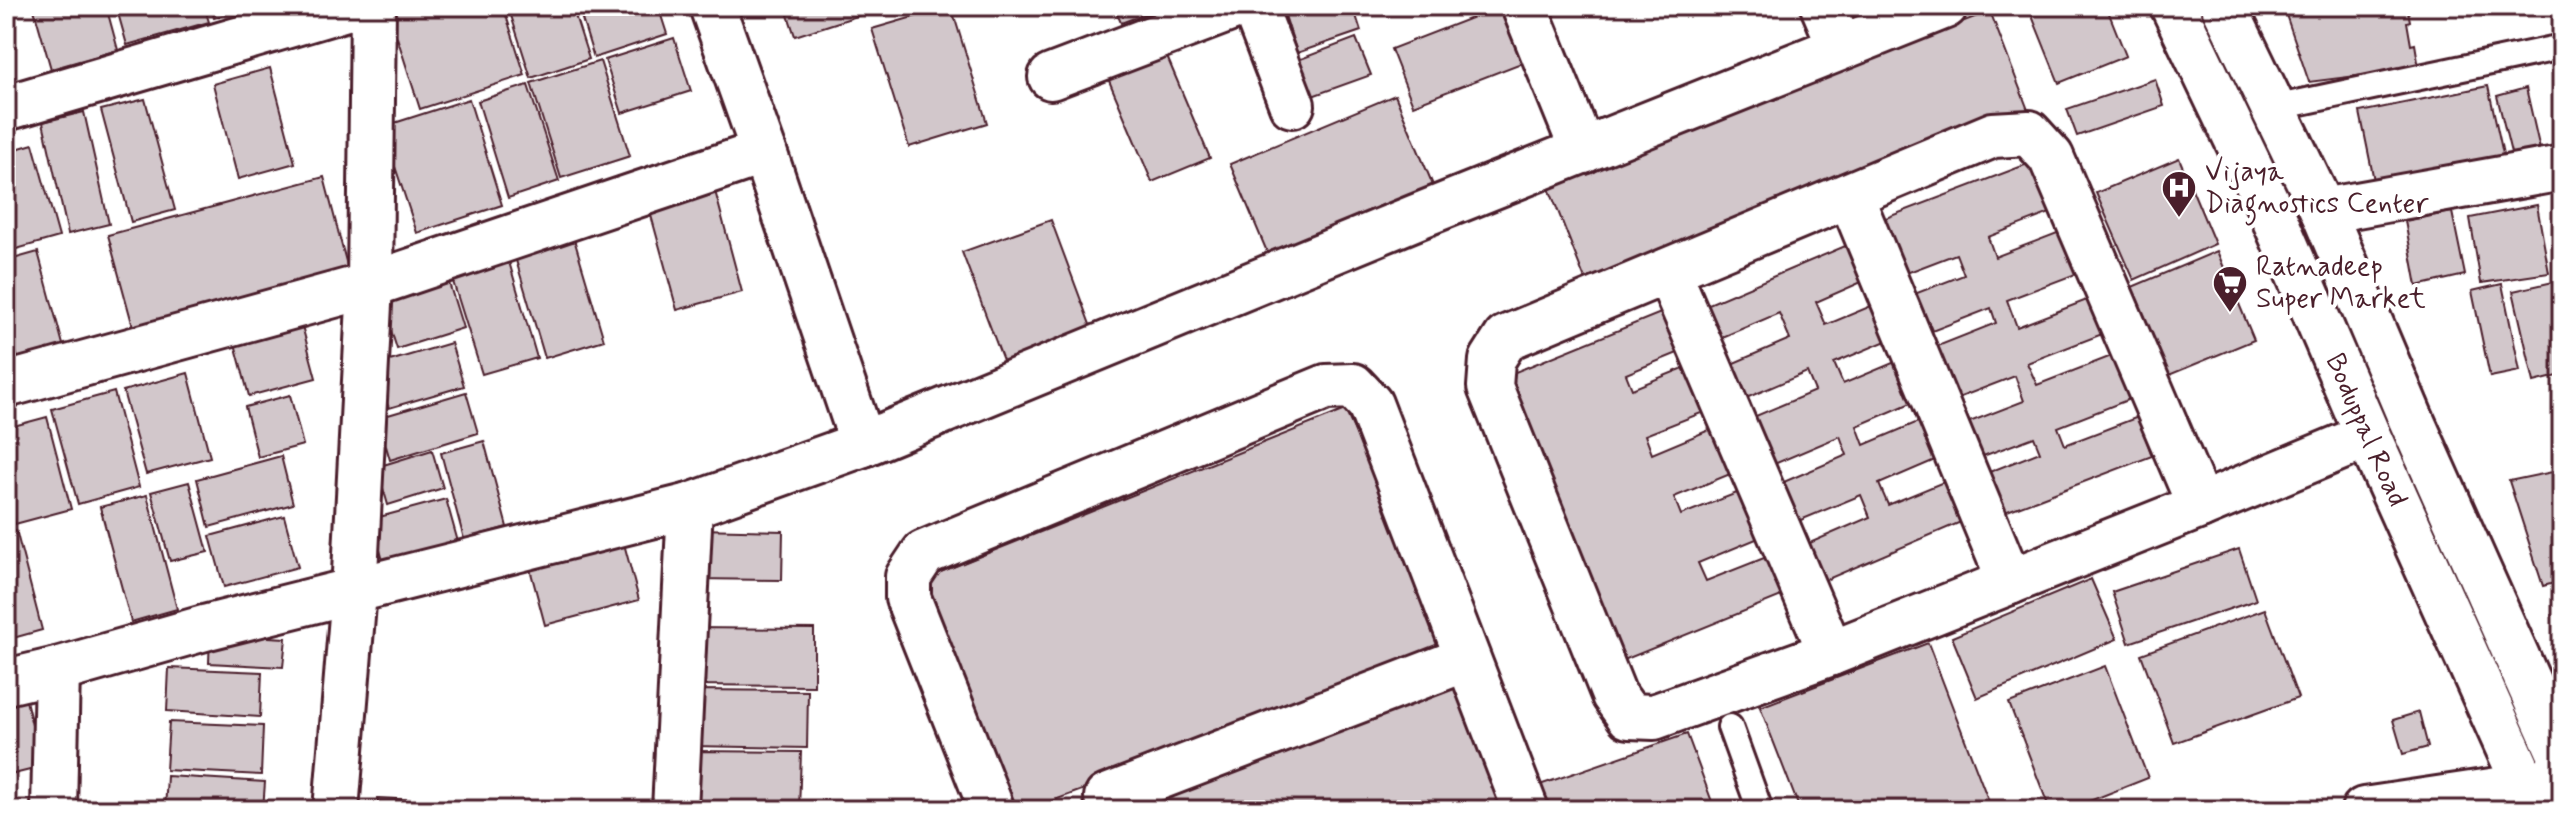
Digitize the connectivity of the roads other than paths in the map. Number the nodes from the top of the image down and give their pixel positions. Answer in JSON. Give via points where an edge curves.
{"nodes":[{"id":1,"x":353,"y":6,"type":"edge"},
{"id":2,"x":373,"y":6,"type":"edge"},
{"id":3,"x":712,"y":6,"type":"edge"},
{"id":4,"x":1238,"y":6,"type":"edge"},
{"id":5,"x":1254,"y":6,"type":"edge"},
{"id":6,"x":1524,"y":6,"type":"edge"},
{"id":7,"x":1823,"y":6,"type":"edge"},
{"id":8,"x":1945,"y":6,"type":"edge"},
{"id":9,"x":2173,"y":6,"type":"edge"},
{"id":10,"x":2224,"y":6,"type":"edge"},
{"id":11,"x":1840,"y":46,"type":"junction"},
{"id":12,"x":2562,"y":47,"type":"edge"},
{"id":13,"x":1051,"y":77,"type":"dead end"},
{"id":14,"x":1292,"y":105,"type":"dead end"},
{"id":15,"x":6,"y":108,"type":"edge"},
{"id":16,"x":2273,"y":108,"type":"junction"},
{"id":17,"x":1583,"y":151,"type":"junction"},
{"id":18,"x":764,"y":152,"type":"junction"},
{"id":19,"x":2562,"y":168,"type":"edge"},
{"id":20,"x":1850,"y":195,"type":"junction"},
{"id":21,"x":2323,"y":211,"type":"junction"},
{"id":22,"x":1668,"y":271,"type":"junction"},
{"id":23,"x":370,"y":285,"type":"junction"},
{"id":24,"x":6,"y":385,"type":"edge"},
{"id":25,"x":2368,"y":436,"type":"junction"},
{"id":26,"x":863,"y":444,"type":"junction"},
{"id":27,"x":690,"y":506,"type":"junction"},
{"id":28,"x":2200,"y":506,"type":"junction"},
{"id":29,"x":2010,"y":582,"type":"junction"},
{"id":30,"x":354,"y":592,"type":"junction"},
{"id":31,"x":1831,"y":653,"type":"junction"},
{"id":32,"x":1466,"y":659,"type":"junction"},
{"id":33,"x":57,"y":670,"type":"junction"},
{"id":34,"x":6,"y":682,"type":"edge"},
{"id":35,"x":1730,"y":727,"type":"dead end"},
{"id":36,"x":2562,"y":758,"type":"edge"},
{"id":37,"x":2541,"y":790,"type":"edge"},
{"id":38,"x":1099,"y":806,"type":"edge"},
{"id":39,"x":54,"y":810,"type":"edge"},
{"id":40,"x":336,"y":810,"type":"edge"},
{"id":41,"x":675,"y":810,"type":"edge"},
{"id":42,"x":992,"y":810,"type":"edge"},
{"id":43,"x":1526,"y":810,"type":"edge"},
{"id":44,"x":1760,"y":810,"type":"edge"},
{"id":45,"x":2364,"y":810,"type":"edge"}],
"edges":[{"from":1,"to":15,"type":"street"},
{"from":2,"to":23,"type":"street"},
{"from":3,"to":18,"type":"street"},
{"from":4,"to":13,"type":"street"},
{"from":5,"to":14,"type":"street"},
{"from":6,"to":17,"type":"street"},
{"from":7,"to":11,"type":"street"},
{"from":8,"to":11,"type":"street"},
{"from":9,"to":25,"type":"street","name":"Boduppal Road","via":[[2271,211]]},
{"from":10,"to":16,"type":"street","name":"Boduppal Road"},
{"from":11,"to":17,"type":"street"},
{"from":12,"to":16,"type":"lane"},
{"from":16,"to":21,"type":"street","name":"Boduppal Road"},
{"from":17,"to":26,"type":"street"},
{"from":18,"to":23,"type":"street"},
{"from":18,"to":26,"type":"street"},
{"from":19,"to":21,"type":"street"},
{"from":20,"to":22,"type":"street"},
{"from":20,"to":28,"type":"street","via":[[1993,135],[2029,133],[2051,157]]},
{"from":20,"to":29,"type":"street"},
{"from":21,"to":36,"type":"street","name":"Boduppal Road"},
{"from":22,"to":31,"type":"street"},
{"from":22,"to":31,"type":"street","via":[[1506,338],[1492,360],[1490,387],[1614,695],[1629,716],[1654,717]]},
{"from":23,"to":24,"type":"street"},
{"from":23,"to":30,"type":"street"},
{"from":25,"to":28,"type":"street"},
{"from":25,"to":37,"type":"street","name":"Boduppal Road"},
{"from":26,"to":27,"type":"street"},
{"from":27,"to":30,"type":"street"},
{"from":27,"to":41,"type":"street"},
{"from":28,"to":29,"type":"street"},
{"from":29,"to":31,"type":"street"},
{"from":30,"to":33,"type":"street"},
{"from":30,"to":40,"type":"street"},
{"from":32,"to":38,"type":"street"},
{"from":32,"to":42,"type":"street","via":[[1370,404],[1353,386],[1326,387],[924,553],[908,577],[908,598]]},
{"from":32,"to":43,"type":"street"},
{"from":33,"to":34,"type":"street"},
{"from":33,"to":39,"type":"street"},
{"from":35,"to":44,"type":"lane"},
{"from":37,"to":45,"type":"street"}]}
